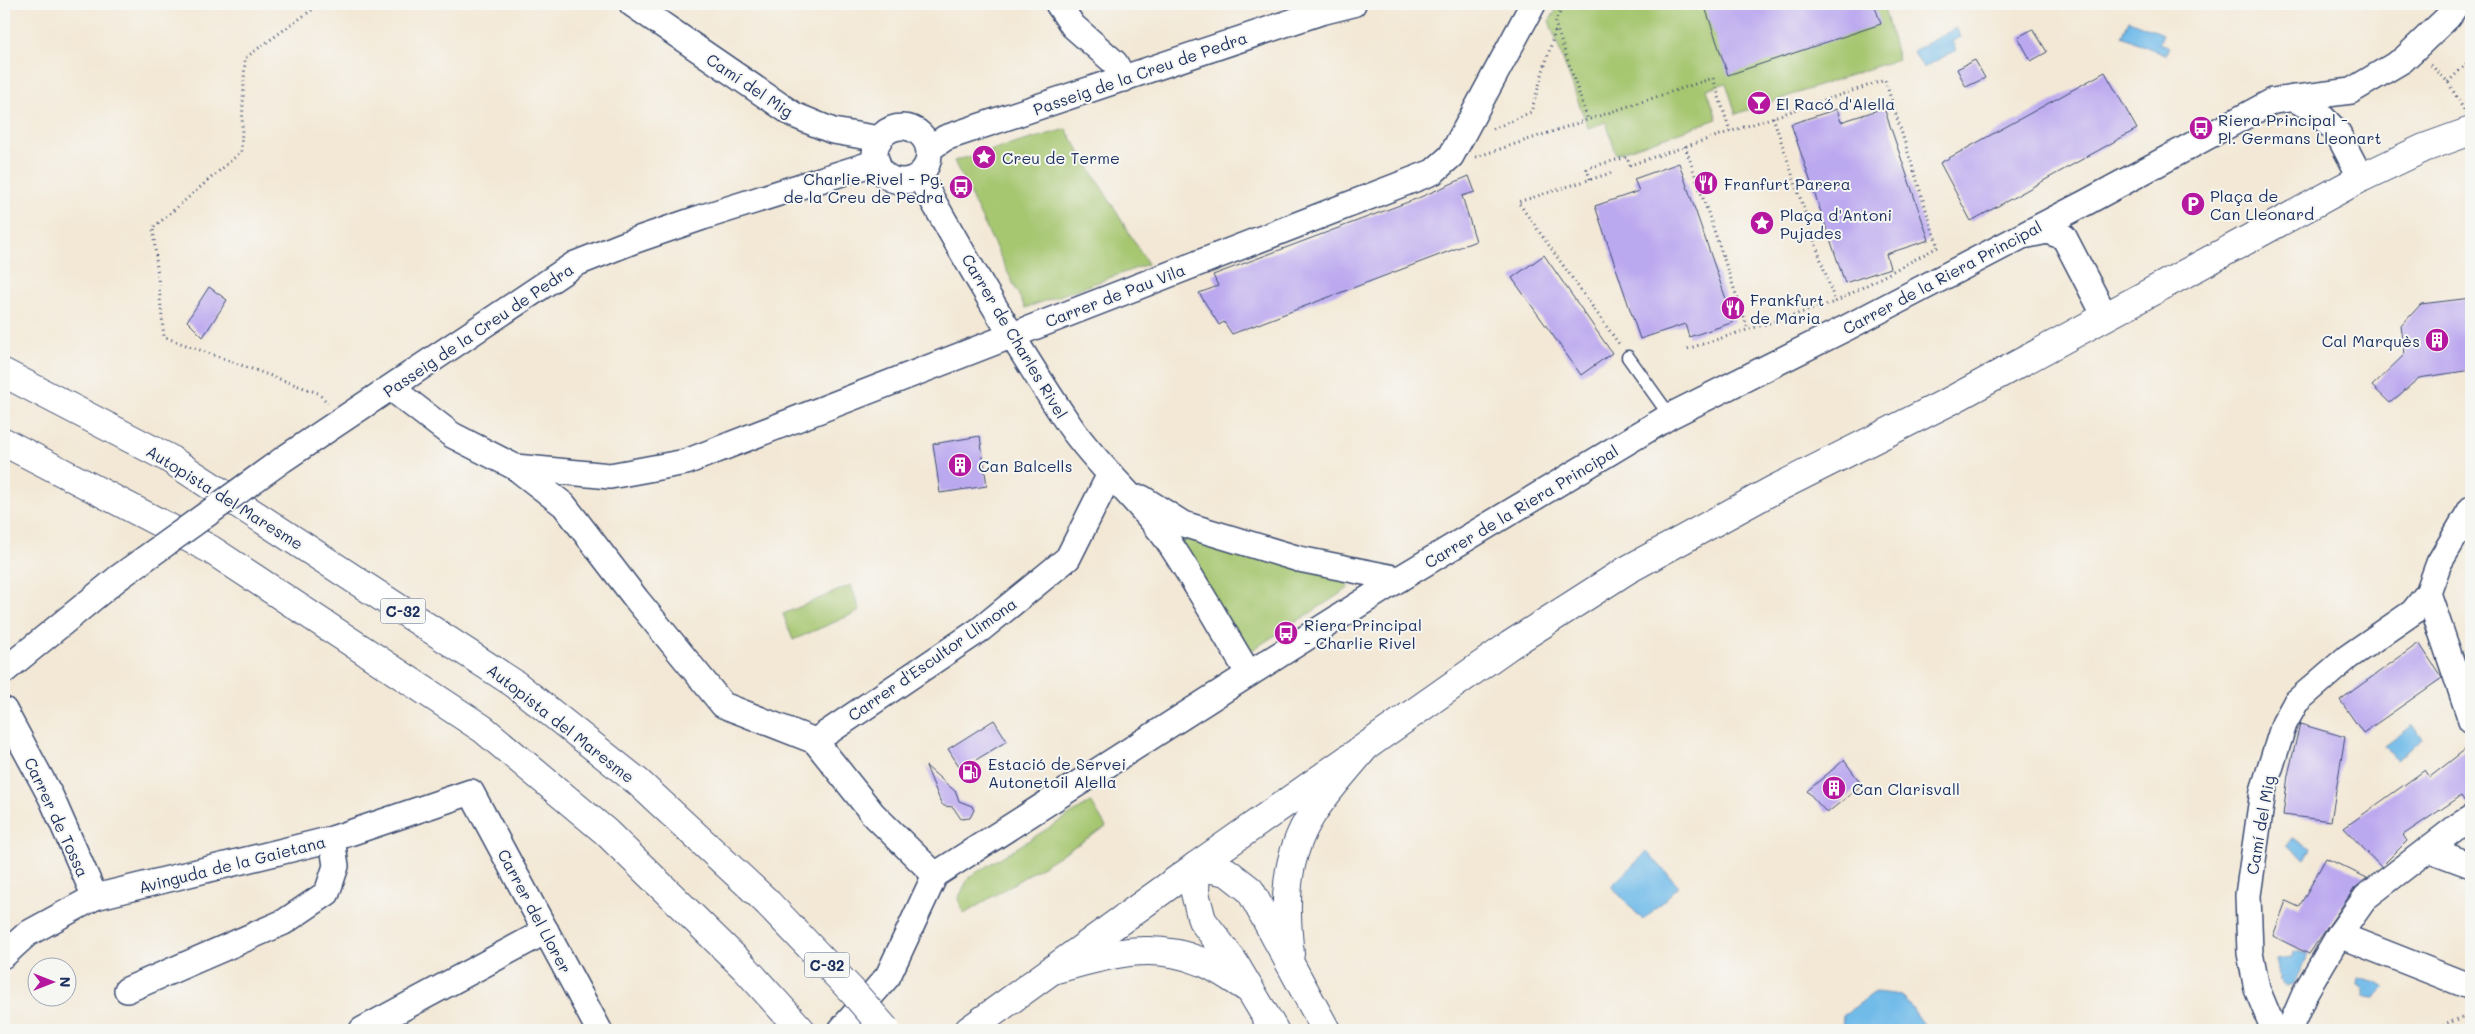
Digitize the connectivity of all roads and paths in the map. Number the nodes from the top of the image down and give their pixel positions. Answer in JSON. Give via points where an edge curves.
{"nodes":[{"id":1,"x":320,"y":4,"type":"edge"},
{"id":2,"x":632,"y":4,"type":"edge"},
{"id":3,"x":1058,"y":4,"type":"edge"},
{"id":4,"x":1353,"y":4,"type":"edge"},
{"id":5,"x":1533,"y":4,"type":"edge"},
{"id":6,"x":1576,"y":4,"type":"edge"},
{"id":7,"x":2446,"y":8,"type":"edge"},
{"id":8,"x":1556,"y":28,"type":"junction"},
{"id":9,"x":2414,"y":49,"type":"junction"},
{"id":10,"x":2471,"y":59,"type":"edge"},
{"id":11,"x":1124,"y":79,"type":"junction"},
{"id":12,"x":2448,"y":82,"type":"junction"},
{"id":13,"x":2351,"y":91,"type":"junction"},
{"id":14,"x":2293,"y":98,"type":"junction"},
{"id":15,"x":1773,"y":117,"type":"junction"},
{"id":16,"x":1588,"y":120,"type":"junction"},
{"id":17,"x":2469,"y":125,"type":"edge"},
{"id":18,"x":1731,"y":131,"type":"junction"},
{"id":19,"x":2337,"y":132,"type":"junction"},
{"id":20,"x":1485,"y":133,"type":"dead end"},
{"id":21,"x":1686,"y":146,"type":"junction"},
{"id":22,"x":929,"y":148,"type":"junction"},
{"id":23,"x":878,"y":151,"type":"junction"},
{"id":24,"x":1467,"y":160,"type":"dead end"},
{"id":25,"x":1611,"y":173,"type":"dead end"},
{"id":26,"x":919,"y":176,"type":"junction"},
{"id":27,"x":2361,"y":178,"type":"junction"},
{"id":28,"x":1590,"y":179,"type":"junction"},
{"id":29,"x":2087,"y":202,"type":"junction"},
{"id":30,"x":2020,"y":237,"type":"junction"},
{"id":31,"x":2064,"y":237,"type":"junction"},
{"id":32,"x":1835,"y":302,"type":"junction"},
{"id":33,"x":2105,"y":316,"type":"junction"},
{"id":34,"x":1848,"y":327,"type":"junction"},
{"id":35,"x":1748,"y":329,"type":"junction"},
{"id":36,"x":1012,"y":336,"type":"junction"},
{"id":37,"x":1687,"y":349,"type":"dead end"},
{"id":38,"x":1628,"y":357,"type":"joint"},
{"id":39,"x":4,"y":374,"type":"edge"},
{"id":40,"x":391,"y":388,"type":"junction"},
{"id":41,"x":1670,"y":416,"type":"junction"},
{"id":42,"x":344,"y":419,"type":"junction"},
{"id":43,"x":4,"y":442,"type":"edge"},
{"id":44,"x":515,"y":467,"type":"junction"},
{"id":45,"x":610,"y":476,"type":"junction"},
{"id":46,"x":1117,"y":481,"type":"junction"},
{"id":47,"x":564,"y":505,"type":"junction"},
{"id":48,"x":2471,"y":509,"type":"edge"},
{"id":49,"x":1175,"y":533,"type":"junction"},
{"id":50,"x":1400,"y":580,"type":"junction"},
{"id":51,"x":2428,"y":593,"type":"junction"},
{"id":52,"x":4,"y":672,"type":"edge"},
{"id":53,"x":1249,"y":674,"type":"junction"},
{"id":54,"x":4,"y":710,"type":"edge"},
{"id":55,"x":2471,"y":720,"type":"edge"},
{"id":56,"x":815,"y":741,"type":"junction"},
{"id":57,"x":1362,"y":751,"type":"junction"},
{"id":58,"x":472,"y":792,"type":"joint"},
{"id":59,"x":2471,"y":818,"type":"edge"},
{"id":60,"x":332,"y":840,"type":"junction"},
{"id":61,"x":2428,"y":850,"type":"junction"},
{"id":62,"x":1196,"y":866,"type":"junction"},
{"id":63,"x":2471,"y":866,"type":"edge"},
{"id":64,"x":935,"y":875,"type":"junction"},
{"id":65,"x":95,"y":897,"type":"junction"},
{"id":66,"x":546,"y":931,"type":"junction"},
{"id":67,"x":2339,"y":935,"type":"junction"},
{"id":68,"x":4,"y":955,"type":"edge"},
{"id":69,"x":1292,"y":968,"type":"junction"},
{"id":70,"x":1053,"y":970,"type":"junction"},
{"id":71,"x":2471,"y":987,"type":"edge"},
{"id":72,"x":127,"y":990,"type":"dead end"},
{"id":73,"x":1250,"y":990,"type":"junction"},
{"id":74,"x":2471,"y":1012,"type":"edge"},
{"id":75,"x":362,"y":1030,"type":"edge"},
{"id":76,"x":599,"y":1030,"type":"edge"},
{"id":77,"x":801,"y":1030,"type":"edge"},
{"id":78,"x":841,"y":1030,"type":"edge"},
{"id":79,"x":886,"y":1030,"type":"edge"},
{"id":80,"x":969,"y":1030,"type":"edge"},
{"id":81,"x":1274,"y":1030,"type":"edge"},
{"id":82,"x":1326,"y":1030,"type":"edge"},
{"id":83,"x":2274,"y":1030,"type":"edge"},
{"id":84,"x":2289,"y":1030,"type":"edge"},
{"id":85,"x":2434,"y":1030,"type":"edge"}],
"edges":[{"from":1,"to":42,"type":"path","via":[[245,58],[241,152],[153,228],[164,337],[318,393]]},
{"from":2,"to":23,"type":"street","name":"Camí del Mig","via":[[794,115]]},
{"from":3,"to":11,"type":"street","via":[[1073,26],[1115,63]]},
{"from":4,"to":11,"type":"street","name":"Passeig de la Creu de Pedra"},
{"from":5,"to":36,"type":"street","name":"Carrer de Pau Vila","via":[[1450,156],[1433,172]]},
{"from":6,"to":8,"type":"path","via":[[1562,8]]},
{"from":7,"to":9,"type":"street"},
{"from":8,"to":16,"type":"path"},
{"from":8,"to":20,"type":"path","via":[[1531,112]]},
{"from":9,"to":12,"type":"path"},
{"from":9,"to":13,"type":"street","via":[[2403,60]]},
{"from":10,"to":12,"type":"path"},
{"from":11,"to":22,"type":"street","name":"Passeig de la Creu de Pedra","via":[[945,138]]},
{"from":12,"to":17,"type":"path"},
{"from":13,"to":14,"type":"street","name":"Carrer de la Riera Principal"},
{"from":13,"to":19,"type":"street","via":[[2337,113]]},
{"from":14,"to":19,"type":"street","via":[[2317,112]]},
{"from":14,"to":29,"type":"street","name":"Carrer de la Riera Principal","via":[[2272,101]]},
{"from":15,"to":18,"type":"path"},
{"from":15,"to":32,"type":"path"},
{"from":15,"to":32,"type":"path","via":[[1885,80],[1938,247]]},
{"from":16,"to":18,"type":"path","via":[[1713,78]]},
{"from":16,"to":24,"type":"path"},
{"from":17,"to":27,"type":"main road"},
{"from":18,"to":21,"type":"path"},
{"from":19,"to":27,"type":"street"},
{"from":21,"to":28,"type":"path","via":[[1630,165],[1627,157],[1591,167],[1587,169]]},
{"from":21,"to":35,"type":"path"},
{"from":22,"to":23,"type":"street","via":[[926,140],[908,127],[894,128]]},
{"from":22,"to":26,"type":"street","via":[[929,160]]},
{"from":23,"to":26,"type":"street","via":[[885,175],[902,181]]},
{"from":23,"to":40,"type":"street","name":"Passeig de la Creu de Pedra","via":[[575,264]]},
{"from":25,"to":28,"type":"path"},
{"from":26,"to":36,"type":"street","name":"Carrer de Charles Rivel"},
{"from":27,"to":33,"type":"main road"},
{"from":28,"to":38,"type":"path","via":[[1518,202]]},
{"from":29,"to":30,"type":"street","name":"Carrer de la Riera Principal"},
{"from":29,"to":31,"type":"street"},
{"from":30,"to":31,"type":"street","via":[[2047,231]]},
{"from":30,"to":34,"type":"street","name":"Carrer de la Riera Principal"},
{"from":31,"to":33,"type":"street"},
{"from":32,"to":34,"type":"path"},
{"from":32,"to":35,"type":"path"},
{"from":33,"to":57,"type":"main road","via":[[1627,570],[1510,645]]},
{"from":34,"to":41,"type":"street","name":"Carrer de la Riera Principal"},
{"from":35,"to":37,"type":"path"},
{"from":36,"to":45,"type":"street","name":"Carrer de Pau Vila","via":[[686,462]]},
{"from":36,"to":46,"type":"street","name":"Carrer de Charles Rivel","via":[[1071,428]]},
{"from":38,"to":41,"type":"lane"},
{"from":39,"to":79,"type":"main road","name":"Autopista del Maresme","number":"C-32","bridge":true,"via":[[168,458],[515,684],[638,782],[766,901]]},
{"from":40,"to":42,"type":"street","name":"Passeig de la Creu de Pedra"},
{"from":40,"to":44,"type":"street","via":[[452,435]]},
{"from":41,"to":50,"type":"street","name":"Carrer de la Riera Principal"},
{"from":42,"to":52,"type":"street","name":"Passeig de la Creu de Pedra","bridge":true,"via":[[118,578]]},
{"from":43,"to":77,"type":"main road","via":[[210,549],[483,728],[606,832],[720,944]]},
{"from":44,"to":45,"type":"street","name":"Carrer de Pau Vila"},
{"from":44,"to":47,"type":"street"},
{"from":45,"to":47,"type":"street","name":"Carrer de Pau Vila","via":[[571,493]]},
{"from":46,"to":49,"type":"street","name":"Carrer de Charles Rivel"},
{"from":46,"to":56,"type":"street","name":"Carrer d'Escultor Llimona","via":[[1068,558],[981,629]]},
{"from":47,"to":56,"type":"street","via":[[722,705]]},
{"from":48,"to":51,"type":"street","name":"Camí del Mig","via":[[2439,563]]},
{"from":49,"to":50,"type":"street","name":"Carrer de Charles Rivel"},
{"from":49,"to":53,"type":"street","name":"Carrer de Charles Rivel"},
{"from":50,"to":53,"type":"street","name":"Carrer de la Riera Principal"},
{"from":51,"to":55,"type":"street"},
{"from":51,"to":83,"type":"street","name":"Camí del Mig","via":[[2413,612],[2348,657],[2296,702],[2284,724],[2263,791],[2248,895],[2250,953],[2257,989]]},
{"from":53,"to":64,"type":"street","name":"Carrer de la Riera Principal"},
{"from":54,"to":65,"type":"street","name":"Carrer de Tossa","via":[[51,797]]},
{"from":56,"to":64,"type":"street","via":[[873,814]]},
{"from":57,"to":62,"type":"main road"},
{"from":57,"to":69,"type":"main road","via":[[1312,814],[1298,841],[1288,876],[1286,924]]},
{"from":58,"to":60,"type":"street","name":"Avinguda de la Gaietana"},
{"from":58,"to":66,"type":"street","name":"Carrer del Llorer"},
{"from":59,"to":61,"type":"street"},
{"from":60,"to":65,"type":"street","name":"Avinguda de la Gaietana"},
{"from":60,"to":72,"type":"street","via":[[336,866],[327,893],[284,922]]},
{"from":61,"to":63,"type":"street"},
{"from":61,"to":67,"type":"street","via":[[2366,896]]},
{"from":62,"to":69,"type":"main road","via":[[1227,872],[1250,890]]},
{"from":62,"to":70,"type":"main road"},
{"from":62,"to":73,"type":"main road","via":[[1194,893],[1202,920]]},
{"from":64,"to":78,"type":"street","via":[[888,976]]},
{"from":65,"to":68,"type":"street","name":"Avinguda de la Gaietana","via":[[28,934]]},
{"from":66,"to":75,"type":"street"},
{"from":66,"to":76,"type":"street","name":"Carrer del Llorer"},
{"from":67,"to":71,"type":"street"},
{"from":67,"to":84,"type":"street","via":[[2306,991]]},
{"from":69,"to":82,"type":"main road"},
{"from":70,"to":73,"type":"main road","via":[[1099,957],[1153,950],[1202,961]]},
{"from":70,"to":80,"type":"main road"},
{"from":73,"to":81,"type":"main road"},
{"from":74,"to":85,"type":"path"}]}
